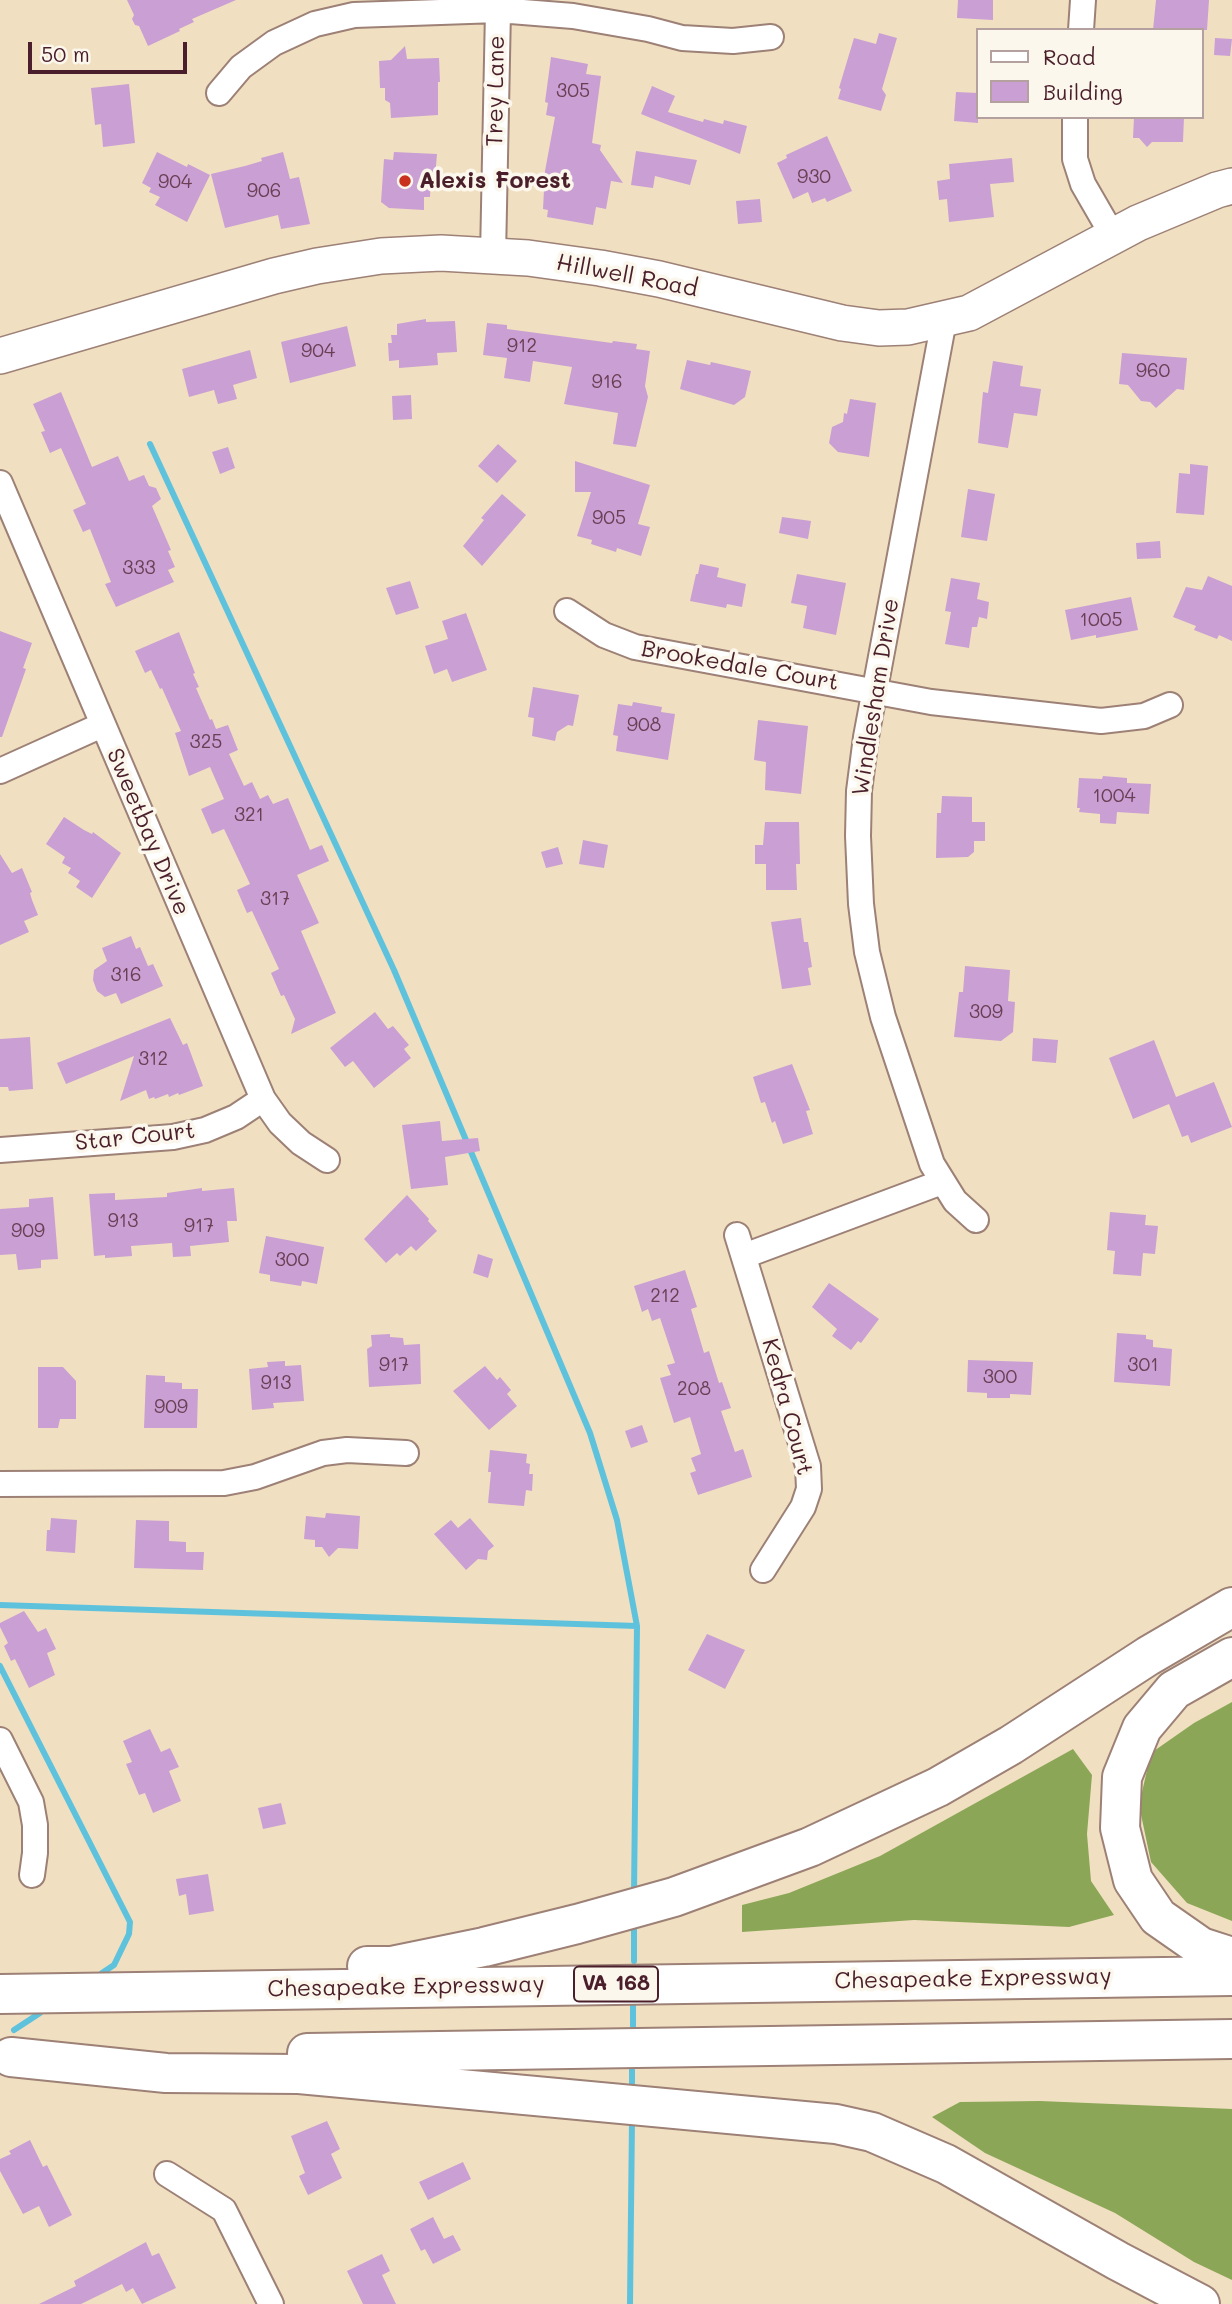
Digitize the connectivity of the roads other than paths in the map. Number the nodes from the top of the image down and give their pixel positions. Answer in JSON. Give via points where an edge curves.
{"nodes":[{"id":1,"x":1083,"y":0,"type":"edge"},
{"id":2,"x":498,"y":10,"type":"junction"},
{"id":3,"x":1081,"y":28,"type":"edge"},
{"id":4,"x":771,"y":37,"type":"dead end"},
{"id":5,"x":219,"y":93,"type":"dead end"},
{"id":6,"x":1075,"y":119,"type":"edge"},
{"id":7,"x":1232,"y":186,"type":"edge"},
{"id":8,"x":1113,"y":236,"type":"junction"},
{"id":9,"x":493,"y":256,"type":"junction"},
{"id":10,"x":944,"y":320,"type":"junction"},
{"id":11,"x":0,"y":355,"type":"edge"},
{"id":12,"x":0,"y":483,"type":"edge"},
{"id":13,"x":567,"y":611,"type":"dead end"},
{"id":14,"x":875,"y":691,"type":"junction"},
{"id":15,"x":1170,"y":705,"type":"dead end"},
{"id":16,"x":102,"y":725,"type":"junction"},
{"id":17,"x":0,"y":771,"type":"edge"},
{"id":18,"x":263,"y":1099,"type":"junction"},
{"id":19,"x":0,"y":1150,"type":"edge"},
{"id":20,"x":327,"y":1160,"type":"dead end"},
{"id":21,"x":942,"y":1182,"type":"junction"},
{"id":22,"x":976,"y":1220,"type":"dead end"},
{"id":23,"x":407,"y":1453,"type":"dead end"},
{"id":24,"x":0,"y":1484,"type":"edge"},
{"id":25,"x":764,"y":1570,"type":"dead end"},
{"id":26,"x":1232,"y":1607,"type":"edge"},
{"id":27,"x":1232,"y":1657,"type":"edge"},
{"id":28,"x":0,"y":1740,"type":"edge"},
{"id":29,"x":32,"y":1875,"type":"dead end"},
{"id":30,"x":1232,"y":1957,"type":"edge"},
{"id":31,"x":1232,"y":1976,"type":"edge"},
{"id":32,"x":113,"y":1992,"type":"junction"},
{"id":33,"x":0,"y":1994,"type":"edge"},
{"id":34,"x":1232,"y":2039,"type":"edge"},
{"id":35,"x":5,"y":2057,"type":"edge"},
{"id":36,"x":167,"y":2174,"type":"dead end"},
{"id":37,"x":271,"y":2304,"type":"edge"},
{"id":38,"x":1200,"y":2304,"type":"edge"}],
"edges":[{"from":1,"to":3,"type":"street"},
{"from":2,"to":4,"type":"street","via":[[573,16],[682,38],[733,41]]},
{"from":2,"to":5,"type":"street","via":[[354,15],[315,24],[274,43],[241,67]]},
{"from":2,"to":9,"type":"street","name":"Trey Lane"},
{"from":6,"to":8,"type":"street","via":[[1073,145],[1083,184]]},
{"from":7,"to":8,"type":"street","name":"Hillwell Road"},
{"from":8,"to":10,"type":"street","name":"Hillwell Road","via":[[969,313]]},
{"from":9,"to":10,"type":"street","name":"Hillwell Road","via":[[659,279],[879,328]]},
{"from":9,"to":11,"type":"street","name":"Hillwell Road","via":[[381,256],[317,265]]},
{"from":10,"to":14,"type":"street","name":"Windlesham Drive"},
{"from":12,"to":16,"type":"street","name":"Sweetbay Drive"},
{"from":13,"to":14,"type":"street","name":"Brookedale Court","via":[[635,648]]},
{"from":14,"to":15,"type":"street","name":"Brookedale Court","via":[[1101,722],[1144,716]]},
{"from":14,"to":21,"type":"street","name":"Windlesham Drive","via":[[859,791],[860,891],[867,952],[883,1017],[929,1157]]},
{"from":16,"to":17,"type":"street"},
{"from":16,"to":18,"type":"street","name":"Sweetbay Drive"},
{"from":18,"to":19,"type":"street","name":"Star Court","via":[[236,1117],[173,1137]]},
{"from":18,"to":20,"type":"street","name":"Sweetbay Drive","via":[[301,1143]]},
{"from":21,"to":22,"type":"street","name":"Windlesham Drive"},
{"from":21,"to":25,"type":"street","name":"Kedra Court","via":[[741,1245],[808,1466],[809,1489],[803,1507]]},
{"from":23,"to":24,"type":"street","via":[[323,1453],[224,1483]]},
{"from":26,"to":32,"type":"highway","via":[[938,1787],[810,1847],[702,1888],[537,1934],[391,1966],[274,1967]]},
{"from":27,"to":30,"type":"highway","via":[[1174,1690],[1142,1728],[1122,1777],[1120,1828],[1133,1880],[1158,1917],[1201,1947]]},
{"from":28,"to":29,"type":"street","via":[[31,1802],[35,1825]]},
{"from":31,"to":32,"type":"highway","name":"Chesapeake Expressway","number":"VA 168"},
{"from":32,"to":33,"type":"highway","name":"Chesapeake Expressway","number":"VA 168"},
{"from":34,"to":35,"type":"highway"},
{"from":35,"to":38,"type":"highway","via":[[166,2073],[299,2074],[836,2124],[872,2132],[946,2164]]},
{"from":36,"to":37,"type":"street","via":[[224,2210]]}]}
